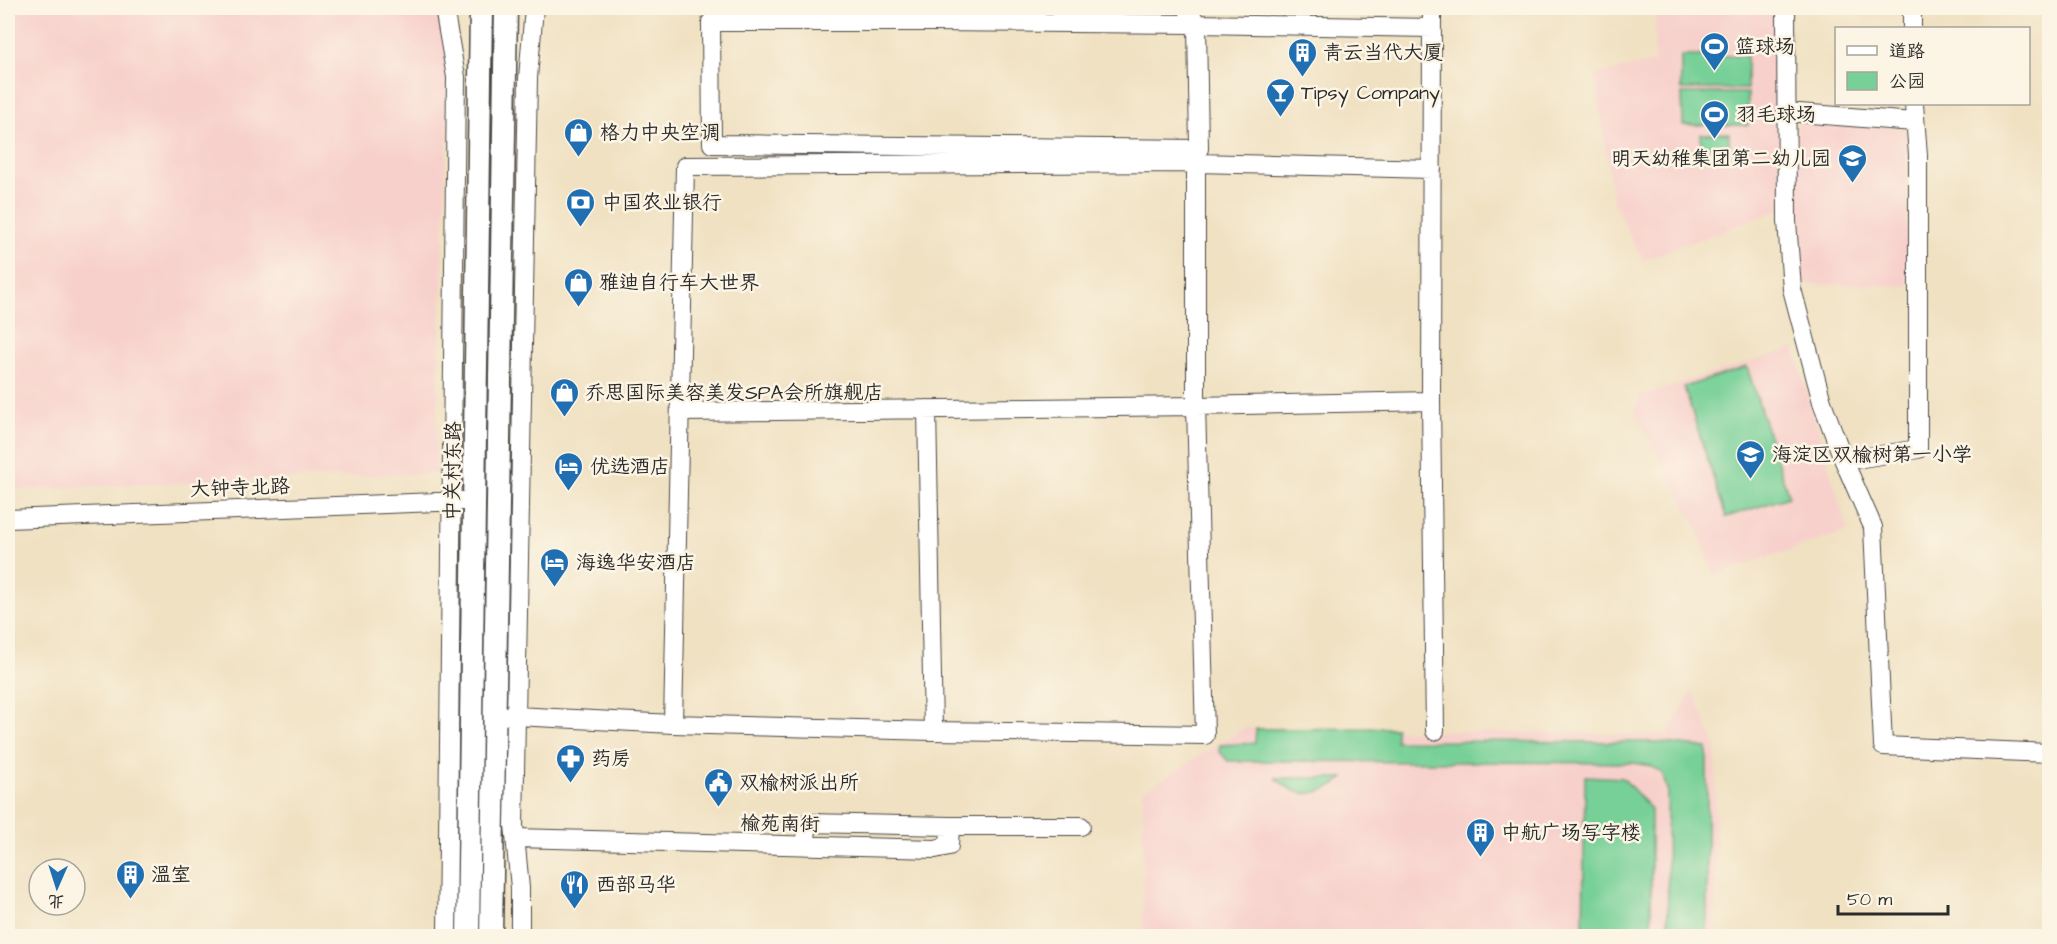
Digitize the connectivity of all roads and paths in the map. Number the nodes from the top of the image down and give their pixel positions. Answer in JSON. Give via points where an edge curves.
{"nodes":[{"id":1,"x":444,"y":8,"type":"edge"},
{"id":2,"x":481,"y":8,"type":"edge"},
{"id":3,"x":506,"y":8,"type":"edge"},
{"id":4,"x":534,"y":8,"type":"edge"},
{"id":5,"x":1187,"y":8,"type":"edge"},
{"id":6,"x":1432,"y":8,"type":"edge"},
{"id":7,"x":1786,"y":8,"type":"edge"},
{"id":8,"x":1912,"y":8,"type":"edge"},
{"id":9,"x":930,"y":15,"type":"edge"},
{"id":10,"x":1197,"y":24,"type":"junction"},
{"id":11,"x":1912,"y":27,"type":"edge"},
{"id":12,"x":1432,"y":28,"type":"junction"},
{"id":13,"x":1914,"y":105,"type":"edge"},
{"id":14,"x":1786,"y":112,"type":"junction"},
{"id":15,"x":1914,"y":122,"type":"junction"},
{"id":16,"x":1196,"y":164,"type":"junction"},
{"id":17,"x":1432,"y":169,"type":"junction"},
{"id":18,"x":1431,"y":401,"type":"junction"},
{"id":19,"x":1196,"y":406,"type":"junction"},
{"id":20,"x":927,"y":409,"type":"junction"},
{"id":21,"x":681,"y":412,"type":"junction"},
{"id":22,"x":1844,"y":461,"type":"junction"},
{"id":23,"x":462,"y":501,"type":"junction"},
{"id":24,"x":8,"y":519,"type":"edge"},
{"id":25,"x":494,"y":715,"type":"junction"},
{"id":26,"x":516,"y":716,"type":"junction"},
{"id":27,"x":673,"y":724,"type":"junction"},
{"id":28,"x":933,"y":731,"type":"junction"},
{"id":29,"x":1435,"y":731,"type":"dead end"},
{"id":30,"x":2049,"y":753,"type":"edge"},
{"id":31,"x":950,"y":826,"type":"junction"},
{"id":32,"x":1081,"y":826,"type":"dead end"},
{"id":33,"x":516,"y":838,"type":"junction"},
{"id":34,"x":807,"y":846,"type":"junction"},
{"id":35,"x":447,"y":936,"type":"edge"},
{"id":36,"x":468,"y":936,"type":"edge"},
{"id":37,"x":491,"y":936,"type":"edge"},
{"id":38,"x":520,"y":936,"type":"edge"}],
"edges":[{"from":1,"to":23,"type":"street","name":"中关村东路","via":[[456,77]]},
{"from":2,"to":23,"type":"main road","name":"中关村东路"},
{"from":3,"to":25,"type":"main road"},
{"from":4,"to":26,"type":"street","via":[[528,78]]},
{"from":5,"to":10,"type":"street"},
{"from":6,"to":12,"type":"street"},
{"from":7,"to":14,"type":"street"},
{"from":8,"to":11,"type":"street"},
{"from":9,"to":10,"type":"street"},
{"from":9,"to":10,"type":"street","via":[[711,22],[712,144],[1199,149]]},
{"from":10,"to":12,"type":"street"},
{"from":12,"to":17,"type":"street"},
{"from":13,"to":15,"type":"street"},
{"from":14,"to":15,"type":"street"},
{"from":14,"to":22,"type":"street","via":[[1792,289],[1822,402]]},
{"from":15,"to":22,"type":"street","via":[[1918,167],[1918,449]]},
{"from":16,"to":17,"type":"street"},
{"from":16,"to":19,"type":"street"},
{"from":16,"to":21,"type":"street","via":[[685,166]]},
{"from":17,"to":18,"type":"street"},
{"from":18,"to":19,"type":"street"},
{"from":18,"to":29,"type":"street"},
{"from":19,"to":20,"type":"street"},
{"from":19,"to":28,"type":"street","via":[[1205,735]]},
{"from":20,"to":21,"type":"street"},
{"from":20,"to":28,"type":"street"},
{"from":21,"to":27,"type":"street"},
{"from":22,"to":30,"type":"street","via":[[1873,527],[1883,746]]},
{"from":23,"to":24,"type":"street","name":"大钟寺北路"},
{"from":23,"to":35,"type":"street","name":"中关村东路"},
{"from":23,"to":36,"type":"main road","name":"中关村东路"},
{"from":25,"to":26,"type":"street"},
{"from":25,"to":37,"type":"main road"},
{"from":26,"to":27,"type":"street"},
{"from":26,"to":33,"type":"street"},
{"from":27,"to":28,"type":"street"},
{"from":31,"to":32,"type":"street"},
{"from":31,"to":34,"type":"street","name":"榆苑南街","via":[[949,846],[935,849]]},
{"from":31,"to":34,"type":"street","via":[[807,823]]},
{"from":33,"to":34,"type":"street","name":"榆苑南街"},
{"from":33,"to":38,"type":"street"}]}
